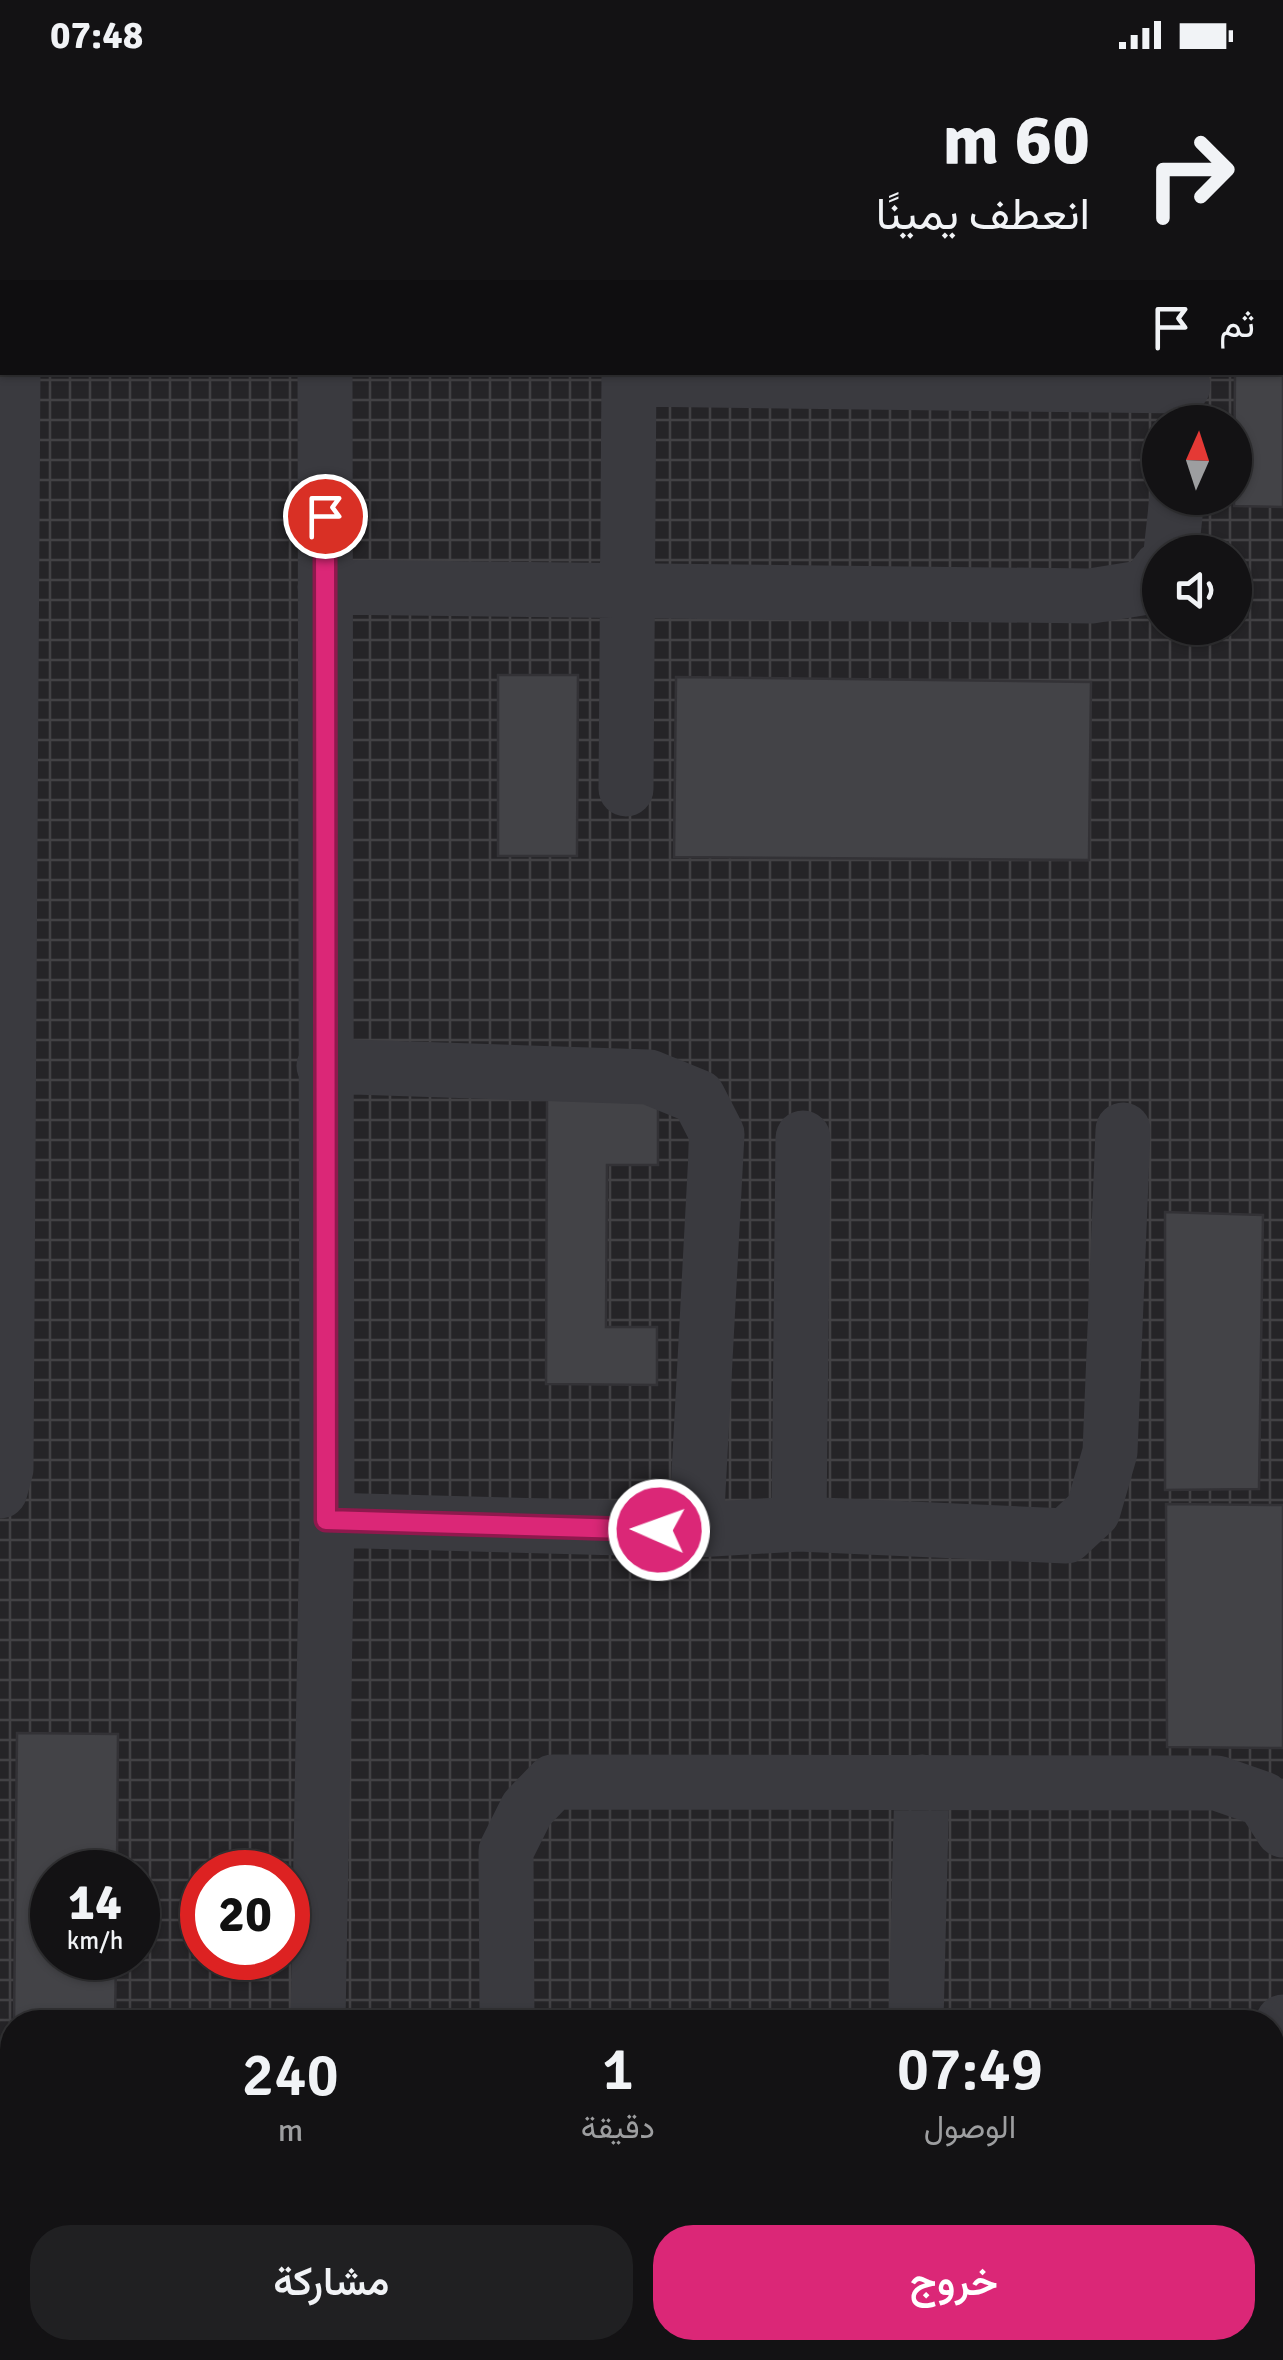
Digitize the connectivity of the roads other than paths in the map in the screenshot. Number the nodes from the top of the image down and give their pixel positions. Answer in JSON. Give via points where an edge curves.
{"nodes":[{"id":1,"x":13,"y":375,"type":"edge"},
{"id":2,"x":325,"y":375,"type":"edge"},
{"id":3,"x":628,"y":376,"type":"edge"},
{"id":4,"x":1182,"y":394,"type":"edge"},
{"id":5,"x":325,"y":587,"type":"junction"},
{"id":6,"x":1142,"y":588,"type":"edge"},
{"id":7,"x":627,"y":590,"type":"junction"},
{"id":8,"x":626,"y":789,"type":"dead end"},
{"id":9,"x":5,"y":874,"type":"edge"},
{"id":10,"x":324,"y":1066,"type":"junction"},
{"id":11,"x":1122,"y":1130,"type":"dead end"},
{"id":12,"x":804,"y":1138,"type":"dead end"},
{"id":13,"x":0,"y":1491,"type":"edge"},
{"id":14,"x":326,"y":1520,"type":"junction"},
{"id":15,"x":799,"y":1524,"type":"junction"},
{"id":16,"x":696,"y":1530,"type":"junction"},
{"id":17,"x":922,"y":1782,"type":"junction"},
{"id":18,"x":1283,"y":1830,"type":"edge"},
{"id":19,"x":318,"y":2010,"type":"edge"},
{"id":20,"x":507,"y":2010,"type":"edge"},
{"id":21,"x":916,"y":2010,"type":"edge"}],
"edges":[{"from":1,"to":9,"type":"street"},
{"from":2,"to":5,"type":"street"},
{"from":3,"to":4,"type":"street"},
{"from":3,"to":7,"type":"street"},
{"from":5,"to":7,"type":"street"},
{"from":5,"to":10,"type":"street"},
{"from":6,"to":7,"type":"street","via":[[1091,596]]},
{"from":7,"to":8,"type":"street"},
{"from":9,"to":13,"type":"street","via":[[6,1469]]},
{"from":10,"to":14,"type":"street"},
{"from":10,"to":16,"type":"street","via":[[648,1077],[698,1097],[717,1134]]},
{"from":11,"to":15,"type":"street","via":[[1110,1452],[1094,1511],[1066,1536]]},
{"from":12,"to":15,"type":"street"},
{"from":14,"to":16,"type":"street"},
{"from":14,"to":19,"type":"street"},
{"from":15,"to":16,"type":"street"},
{"from":17,"to":18,"type":"street","via":[[1218,1783],[1263,1799]]},
{"from":17,"to":20,"type":"street","via":[[553,1782],[527,1809],[506,1851]]},
{"from":17,"to":21,"type":"street"}]}
